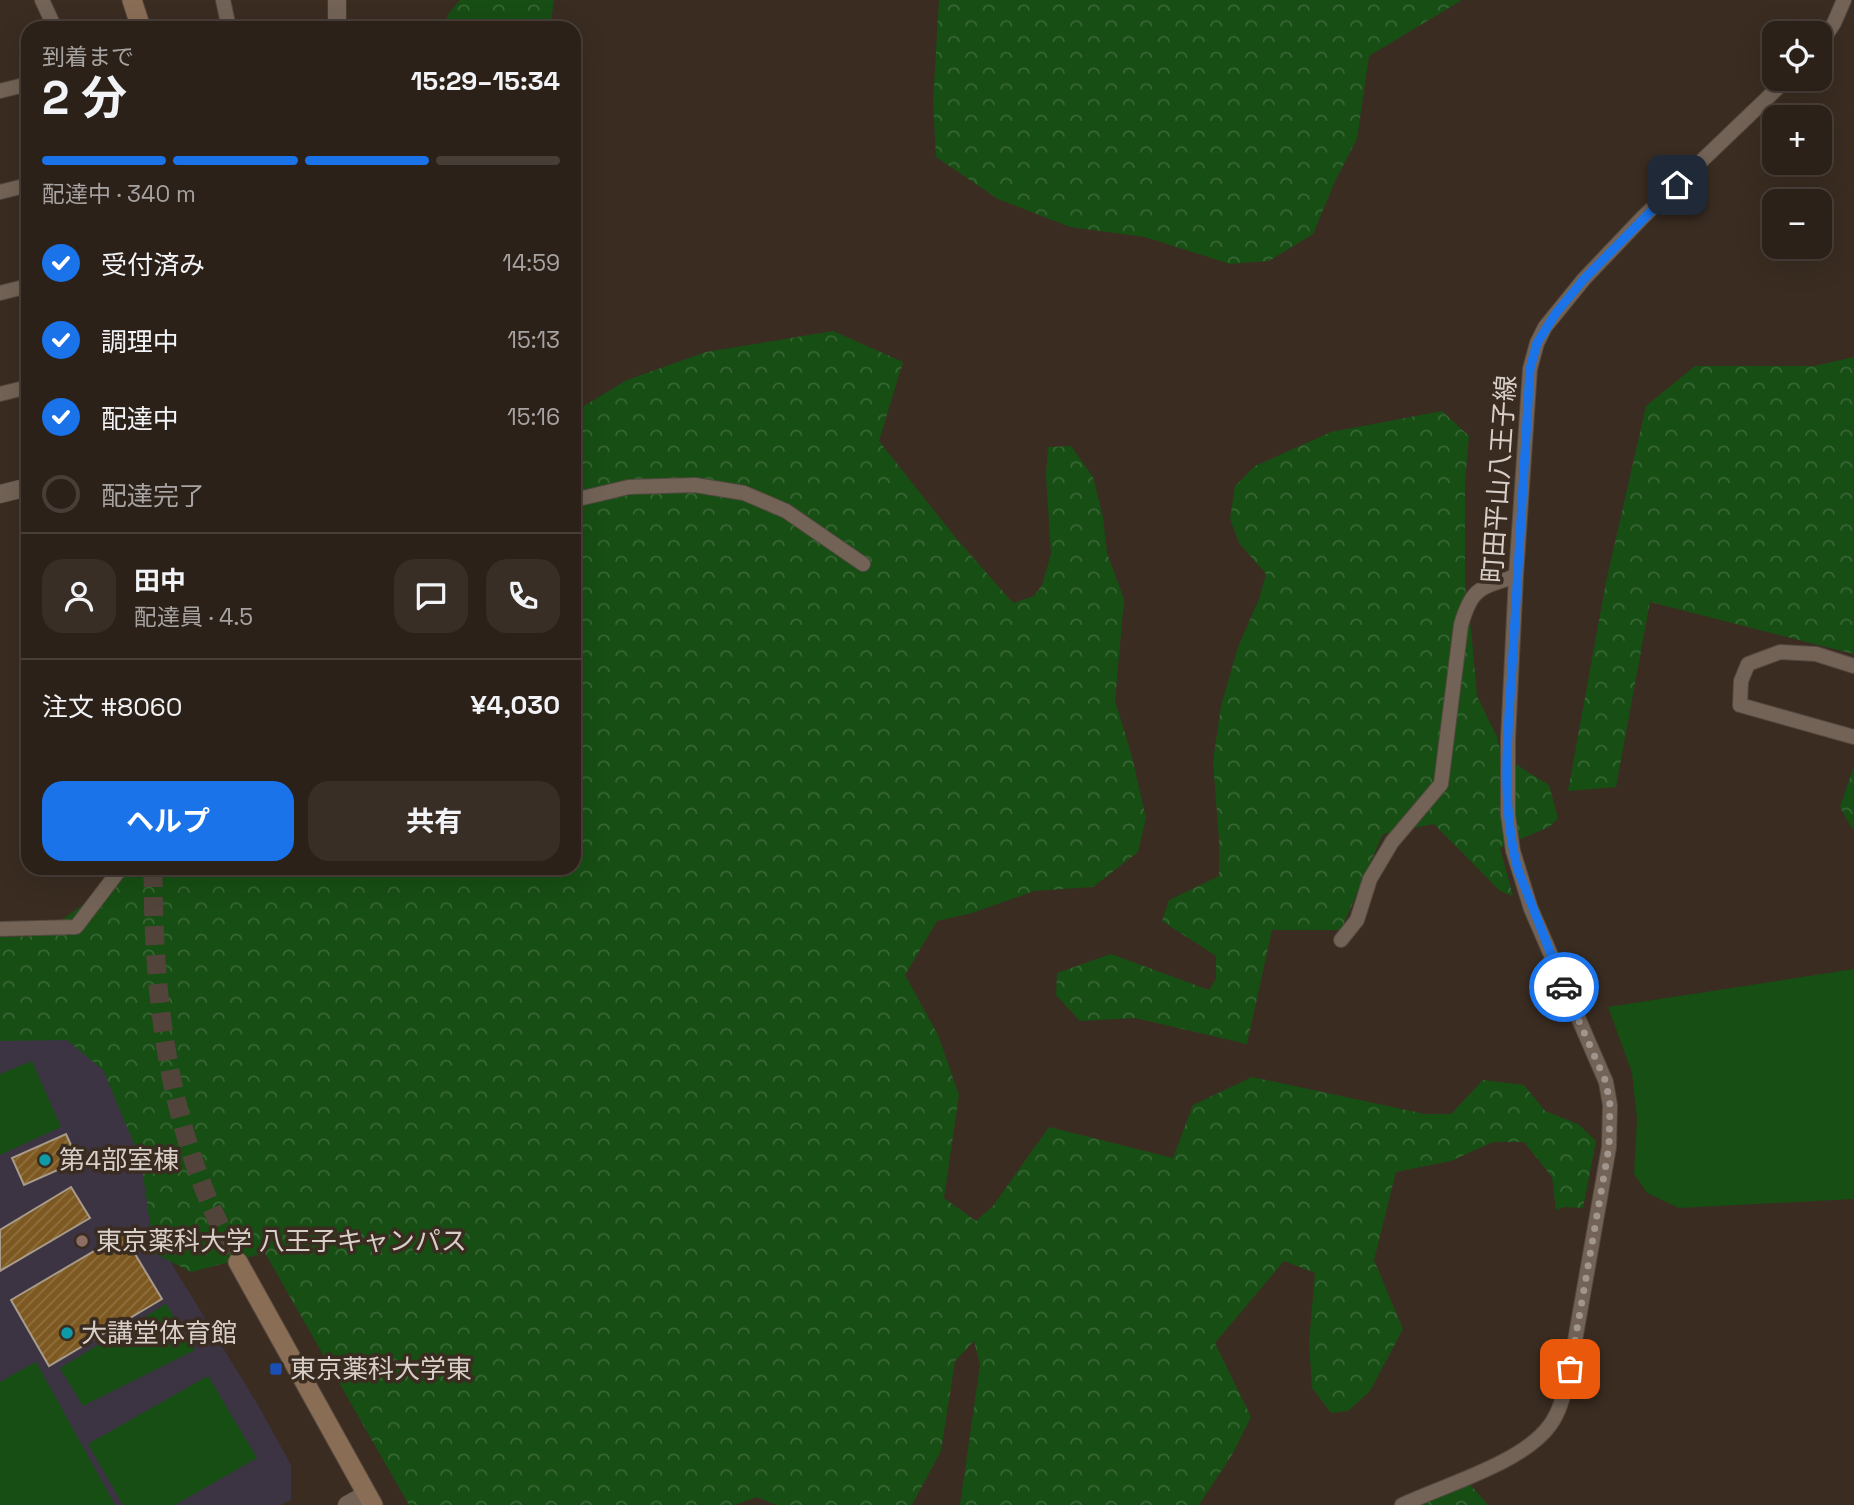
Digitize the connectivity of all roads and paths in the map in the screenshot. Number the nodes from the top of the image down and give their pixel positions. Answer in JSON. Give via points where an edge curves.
{"nodes":[{"id":1,"x":42,"y":0,"type":"edge"},
{"id":2,"x":132,"y":0,"type":"edge"},
{"id":3,"x":223,"y":0,"type":"edge"},
{"id":4,"x":337,"y":0,"type":"edge"},
{"id":5,"x":1844,"y":0,"type":"edge"},
{"id":6,"x":52,"y":21,"type":"edge"},
{"id":7,"x":139,"y":21,"type":"edge"},
{"id":8,"x":228,"y":21,"type":"edge"},
{"id":9,"x":337,"y":21,"type":"edge"},
{"id":10,"x":1832,"y":26,"type":"edge"},
{"id":11,"x":21,"y":86,"type":"edge"},
{"id":12,"x":1774,"y":91,"type":"edge"},
{"id":13,"x":0,"y":92,"type":"edge"},
{"id":14,"x":21,"y":187,"type":"edge"},
{"id":15,"x":0,"y":192,"type":"edge"},
{"id":16,"x":21,"y":288,"type":"edge"},
{"id":17,"x":0,"y":293,"type":"edge"},
{"id":18,"x":21,"y":389,"type":"edge"},
{"id":19,"x":0,"y":394,"type":"edge"},
{"id":20,"x":21,"y":489,"type":"edge"},
{"id":21,"x":0,"y":494,"type":"edge"},
{"id":22,"x":581,"y":498,"type":"edge"},
{"id":23,"x":863,"y":564,"type":"dead end"},
{"id":24,"x":1516,"y":576,"type":"junction"},
{"id":25,"x":1854,"y":666,"type":"edge"},
{"id":26,"x":1854,"y":737,"type":"edge"},
{"id":27,"x":116,"y":875,"type":"edge"},
{"id":28,"x":0,"y":929,"type":"edge"},
{"id":29,"x":1341,"y":940,"type":"dead end"},
{"id":30,"x":238,"y":1262,"type":"tunnel mouth"},
{"id":31,"x":370,"y":1500,"type":"edge"},
{"id":32,"x":347,"y":1505,"type":"edge"},
{"id":33,"x":1402,"y":1505,"type":"edge"}],
"edges":[{"from":1,"to":6,"type":"street"},
{"from":2,"to":7,"type":"main road"},
{"from":3,"to":8,"type":"street"},
{"from":4,"to":9,"type":"street"},
{"from":5,"to":10,"type":"street"},
{"from":11,"to":13,"type":"street"},
{"from":12,"to":24,"type":"street","name":"町田平山八王子線","via":[[1584,279],[1537,343],[1530,369]]},
{"from":14,"to":15,"type":"street"},
{"from":16,"to":17,"type":"street"},
{"from":18,"to":19,"type":"street"},
{"from":20,"to":21,"type":"street"},
{"from":22,"to":23,"type":"street","via":[[629,486],[695,485],[744,493],[786,511]]},
{"from":24,"to":29,"type":"street","via":[[1480,589],[1466,607],[1441,785],[1392,842],[1370,879],[1357,920]]},
{"from":24,"to":33,"type":"street","name":"町田平山八王子線","via":[[1508,740],[1513,851],[1531,909],[1606,1082],[1609,1147],[1570,1369],[1550,1425],[1512,1457]]},
{"from":25,"to":26,"type":"street","via":[[1816,654],[1780,652],[1748,664],[1741,681],[1740,705]]},
{"from":27,"to":28,"type":"street","via":[[76,927]]},
{"from":30,"to":31,"type":"main road"},
{"from":31,"to":32,"type":"street"}]}
